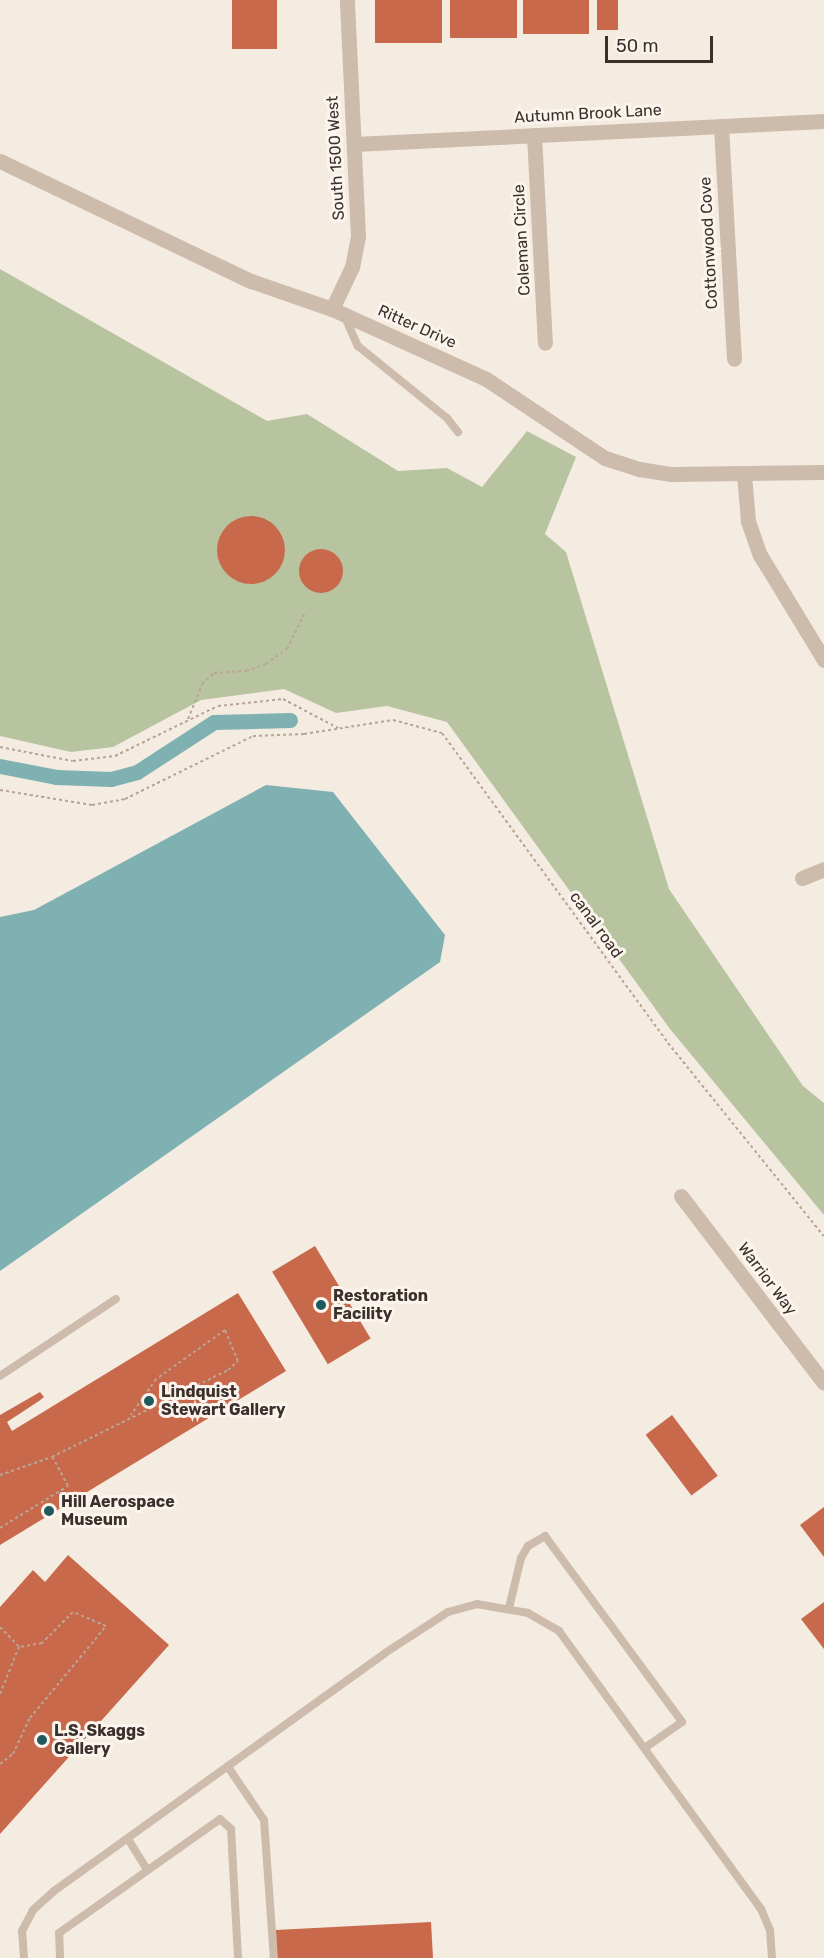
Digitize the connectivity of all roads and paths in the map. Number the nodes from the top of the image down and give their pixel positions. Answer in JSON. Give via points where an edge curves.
{"nodes":[{"id":1,"x":347,"y":0,"type":"edge"},
{"id":2,"x":824,"y":122,"type":"edge"},
{"id":3,"x":721,"y":126,"type":"junction"},
{"id":4,"x":534,"y":135,"type":"junction"},
{"id":5,"x":354,"y":144,"type":"junction"},
{"id":6,"x":0,"y":161,"type":"edge"},
{"id":7,"x":338,"y":312,"type":"junction"},
{"id":8,"x":545,"y":342,"type":"dead end"},
{"id":9,"x":734,"y":359,"type":"dead end"},
{"id":10,"x":458,"y":432,"type":"dead end"},
{"id":11,"x":824,"y":472,"type":"edge"},
{"id":12,"x":744,"y":475,"type":"junction"},
{"id":13,"x":305,"y":612,"type":"dead end"},
{"id":14,"x":824,"y":660,"type":"edge"},
{"id":15,"x":188,"y":719,"type":"junction"},
{"id":16,"x":338,"y":728,"type":"junction"},
{"id":17,"x":0,"y":747,"type":"edge"},
{"id":18,"x":0,"y":790,"type":"edge"},
{"id":19,"x":824,"y":869,"type":"edge"},
{"id":20,"x":802,"y":878,"type":"dead end"},
{"id":21,"x":681,"y":1196,"type":"dead end"},
{"id":22,"x":824,"y":1236,"type":"edge"},
{"id":23,"x":116,"y":1299,"type":"dead end"},
{"id":24,"x":0,"y":1376,"type":"edge"},
{"id":25,"x":824,"y":1383,"type":"edge"},
{"id":26,"x":131,"y":1415,"type":"junction"},
{"id":27,"x":52,"y":1457,"type":"junction"},
{"id":28,"x":0,"y":1475,"type":"edge"},
{"id":29,"x":0,"y":1528,"type":"edge"},
{"id":30,"x":509,"y":1608,"type":"junction"},
{"id":31,"x":0,"y":1627,"type":"edge"},
{"id":32,"x":19,"y":1647,"type":"junction"},
{"id":33,"x":0,"y":1694,"type":"edge"},
{"id":34,"x":646,"y":1747,"type":"junction"},
{"id":35,"x":0,"y":1764,"type":"edge"},
{"id":36,"x":228,"y":1767,"type":"junction"},
{"id":37,"x":128,"y":1839,"type":"junction"},
{"id":38,"x":147,"y":1870,"type":"junction"},
{"id":39,"x":24,"y":1958,"type":"edge"},
{"id":40,"x":60,"y":1958,"type":"edge"},
{"id":41,"x":238,"y":1958,"type":"edge"},
{"id":42,"x":274,"y":1958,"type":"edge"},
{"id":43,"x":772,"y":1958,"type":"edge"}],
"edges":[{"from":1,"to":5,"type":"street","name":"South 1500 West"},
{"from":2,"to":3,"type":"street","name":"Autumn Brook Lane"},
{"from":3,"to":4,"type":"street","name":"Autumn Brook Lane"},
{"from":3,"to":9,"type":"street","name":"Cottonwood Cove"},
{"from":4,"to":5,"type":"street","name":"Autumn Brook Lane"},
{"from":4,"to":8,"type":"street","name":"Coleman Circle"},
{"from":5,"to":7,"type":"street","name":"South 1500 West","via":[[358,236]]},
{"from":6,"to":7,"type":"street","name":"Ritter Drive","via":[[251,280]]},
{"from":7,"to":10,"type":"lane","via":[[358,346],[447,418]]},
{"from":7,"to":12,"type":"street","name":"Ritter Drive","via":[[486,379],[605,458],[661,472]]},
{"from":11,"to":12,"type":"street","name":"Ritter Drive"},
{"from":12,"to":14,"type":"street","via":[[748,521],[760,555]]},
{"from":13,"to":15,"type":"path","via":[[286,649],[266,664],[246,671],[214,673],[202,684]]},
{"from":15,"to":16,"type":"path","via":[[218,706],[283,699]]},
{"from":15,"to":17,"type":"path","via":[[116,756],[73,761]]},
{"from":16,"to":18,"type":"path","name":"canal road","via":[[253,736],[125,799],[92,806]]},
{"from":16,"to":22,"type":"path","name":"canal road","via":[[393,720],[442,733],[668,1043]]},
{"from":19,"to":20,"type":"street"},
{"from":21,"to":25,"type":"street","name":"Warrior Way"},
{"from":23,"to":24,"type":"lane"},
{"from":26,"to":26,"type":"path","via":[[188,1392],[238,1361],[225,1330],[156,1378]]},
{"from":26,"to":27,"type":"path"},
{"from":27,"to":28,"type":"path"},
{"from":27,"to":29,"type":"path","via":[[68,1486]]},
{"from":30,"to":34,"type":"lane","via":[[559,1631]]},
{"from":30,"to":34,"type":"lane","via":[[521,1558],[528,1546],[545,1536],[682,1722]]},
{"from":30,"to":36,"type":"lane","via":[[477,1604],[448,1612]]},
{"from":31,"to":32,"type":"path"},
{"from":32,"to":33,"type":"path"},
{"from":32,"to":35,"type":"path","via":[[42,1643],[73,1612],[106,1626],[30,1718],[13,1754]]},
{"from":34,"to":43,"type":"lane","via":[[761,1909],[770,1930]]},
{"from":36,"to":37,"type":"lane"},
{"from":36,"to":42,"type":"lane","via":[[264,1820]]},
{"from":37,"to":38,"type":"lane"},
{"from":37,"to":39,"type":"lane","via":[[33,1910],[22,1931]]},
{"from":38,"to":40,"type":"lane","via":[[59,1933]]},
{"from":38,"to":41,"type":"lane","via":[[220,1819],[231,1829]]}]}
